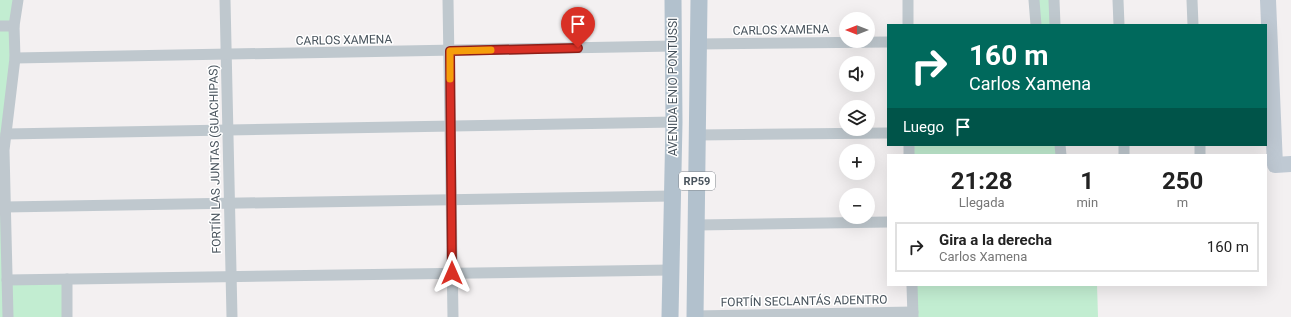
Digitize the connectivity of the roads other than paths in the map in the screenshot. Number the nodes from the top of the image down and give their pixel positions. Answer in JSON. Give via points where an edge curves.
{"nodes":[{"id":1,"x":18,"y":0,"type":"edge"},
{"id":2,"x":225,"y":0,"type":"edge"},
{"id":3,"x":448,"y":0,"type":"edge"},
{"id":4,"x":673,"y":0,"type":"edge"},
{"id":5,"x":698,"y":0,"type":"edge"},
{"id":6,"x":908,"y":0,"type":"edge"},
{"id":7,"x":1034,"y":0,"type":"edge"},
{"id":8,"x":1054,"y":0,"type":"edge"},
{"id":9,"x":1118,"y":0,"type":"edge"},
{"id":10,"x":1192,"y":0,"type":"edge"},
{"id":11,"x":1268,"y":0,"type":"edge"},
{"id":12,"x":908,"y":24,"type":"edge"},
{"id":13,"x":1035,"y":24,"type":"edge"},
{"id":14,"x":1055,"y":24,"type":"edge"},
{"id":15,"x":1119,"y":24,"type":"edge"},
{"id":16,"x":1193,"y":24,"type":"edge"},
{"id":17,"x":0,"y":26,"type":"edge"},
{"id":18,"x":14,"y":26,"type":"junction"},
{"id":19,"x":887,"y":42,"type":"edge"},
{"id":20,"x":699,"y":44,"type":"junction"},
{"id":21,"x":674,"y":46,"type":"junction"},
{"id":22,"x":450,"y":51,"type":"junction"},
{"id":23,"x":226,"y":55,"type":"junction"},
{"id":24,"x":15,"y":58,"type":"junction"},
{"id":25,"x":674,"y":122,"type":"junction"},
{"id":26,"x":451,"y":126,"type":"junction"},
{"id":27,"x":228,"y":130,"type":"junction"},
{"id":28,"x":887,"y":133,"type":"edge"},
{"id":29,"x":6,"y":134,"type":"junction"},
{"id":30,"x":698,"y":135,"type":"junction"},
{"id":31,"x":1277,"y":165,"type":"edge"},
{"id":32,"x":672,"y":196,"type":"junction"},
{"id":33,"x":452,"y":198,"type":"junction"},
{"id":34,"x":230,"y":202,"type":"junction"},
{"id":35,"x":2,"y":208,"type":"edge"},
{"id":36,"x":887,"y":222,"type":"edge"},
{"id":37,"x":697,"y":225,"type":"junction"},
{"id":38,"x":3,"y":250,"type":"edge"},
{"id":39,"x":671,"y":270,"type":"junction"},
{"id":40,"x":452,"y":273,"type":"junction"},
{"id":41,"x":231,"y":276,"type":"junction"},
{"id":42,"x":67,"y":279,"type":"junction"},
{"id":43,"x":6,"y":280,"type":"junction"},
{"id":44,"x":912,"y":286,"type":"edge"},
{"id":45,"x":913,"y":315,"type":"edge"},
{"id":46,"x":8,"y":317,"type":"edge"},
{"id":47,"x":68,"y":317,"type":"edge"},
{"id":48,"x":232,"y":317,"type":"edge"},
{"id":49,"x":453,"y":317,"type":"edge"},
{"id":50,"x":670,"y":317,"type":"edge"},
{"id":51,"x":695,"y":317,"type":"edge"}],
"edges":[{"from":1,"to":18,"type":"street"},
{"from":2,"to":23,"type":"street","name":"FORTÍN LAS JUNTAS (GUACHIPAS)"},
{"from":3,"to":22,"type":"street"},
{"from":4,"to":21,"type":"main road","name":"AVENIDA ENIO PONTUSSI","number":"RP59"},
{"from":5,"to":20,"type":"main road","name":"AVENIDA ENIO PONTUSSI","number":"RP59"},
{"from":6,"to":12,"type":"street"},
{"from":7,"to":13,"type":"street"},
{"from":8,"to":14,"type":"street"},
{"from":9,"to":15,"type":"street"},
{"from":10,"to":16,"type":"street"},
{"from":11,"to":31,"type":"street"},
{"from":17,"to":18,"type":"street"},
{"from":18,"to":24,"type":"street"},
{"from":19,"to":20,"type":"street","name":"CARLOS XAMENA"},
{"from":20,"to":30,"type":"main road","name":"AVENIDA ENIO PONTUSSI","number":"RP59"},
{"from":21,"to":22,"type":"street","name":"CARLOS XAMENA"},
{"from":21,"to":25,"type":"main road","name":"AVENIDA ENIO PONTUSSI","number":"RP59"},
{"from":22,"to":23,"type":"street","name":"CARLOS XAMENA"},
{"from":22,"to":26,"type":"street"},
{"from":23,"to":24,"type":"street","name":"CARLOS XAMENA"},
{"from":23,"to":27,"type":"street","name":"FORTÍN LAS JUNTAS (GUACHIPAS)"},
{"from":24,"to":29,"type":"street"},
{"from":25,"to":26,"type":"street"},
{"from":25,"to":32,"type":"main road","name":"AVENIDA ENIO PONTUSSI","number":"RP59"},
{"from":26,"to":27,"type":"street"},
{"from":26,"to":33,"type":"street"},
{"from":27,"to":29,"type":"street"},
{"from":27,"to":34,"type":"street","name":"FORTÍN LAS JUNTAS (GUACHIPAS)"},
{"from":28,"to":30,"type":"street"},
{"from":29,"to":35,"type":"street"},
{"from":30,"to":37,"type":"main road","name":"AVENIDA ENIO PONTUSSI","number":"RP59"},
{"from":32,"to":33,"type":"street"},
{"from":32,"to":39,"type":"main road","name":"AVENIDA ENIO PONTUSSI","number":"RP59"},
{"from":33,"to":34,"type":"street"},
{"from":33,"to":40,"type":"street"},
{"from":34,"to":35,"type":"street"},
{"from":34,"to":41,"type":"street","name":"FORTÍN LAS JUNTAS (GUACHIPAS)"},
{"from":35,"to":38,"type":"street"},
{"from":36,"to":37,"type":"street"},
{"from":37,"to":51,"type":"main road","name":"AVENIDA ENIO PONTUSSI","number":"RP59"},
{"from":38,"to":43,"type":"street"},
{"from":39,"to":40,"type":"street"},
{"from":39,"to":50,"type":"main road","name":"AVENIDA ENIO PONTUSSI","number":"RP59"},
{"from":40,"to":41,"type":"street"},
{"from":40,"to":49,"type":"street"},
{"from":41,"to":42,"type":"street"},
{"from":41,"to":48,"type":"street","name":"FORTÍN LAS JUNTAS (GUACHIPAS)"},
{"from":42,"to":43,"type":"street"},
{"from":42,"to":47,"type":"street"},
{"from":43,"to":46,"type":"street"},
{"from":44,"to":45,"type":"street"},
{"from":45,"to":51,"type":"street","name":"FORTÍN SECLANTÁS ADENTRO"}]}
